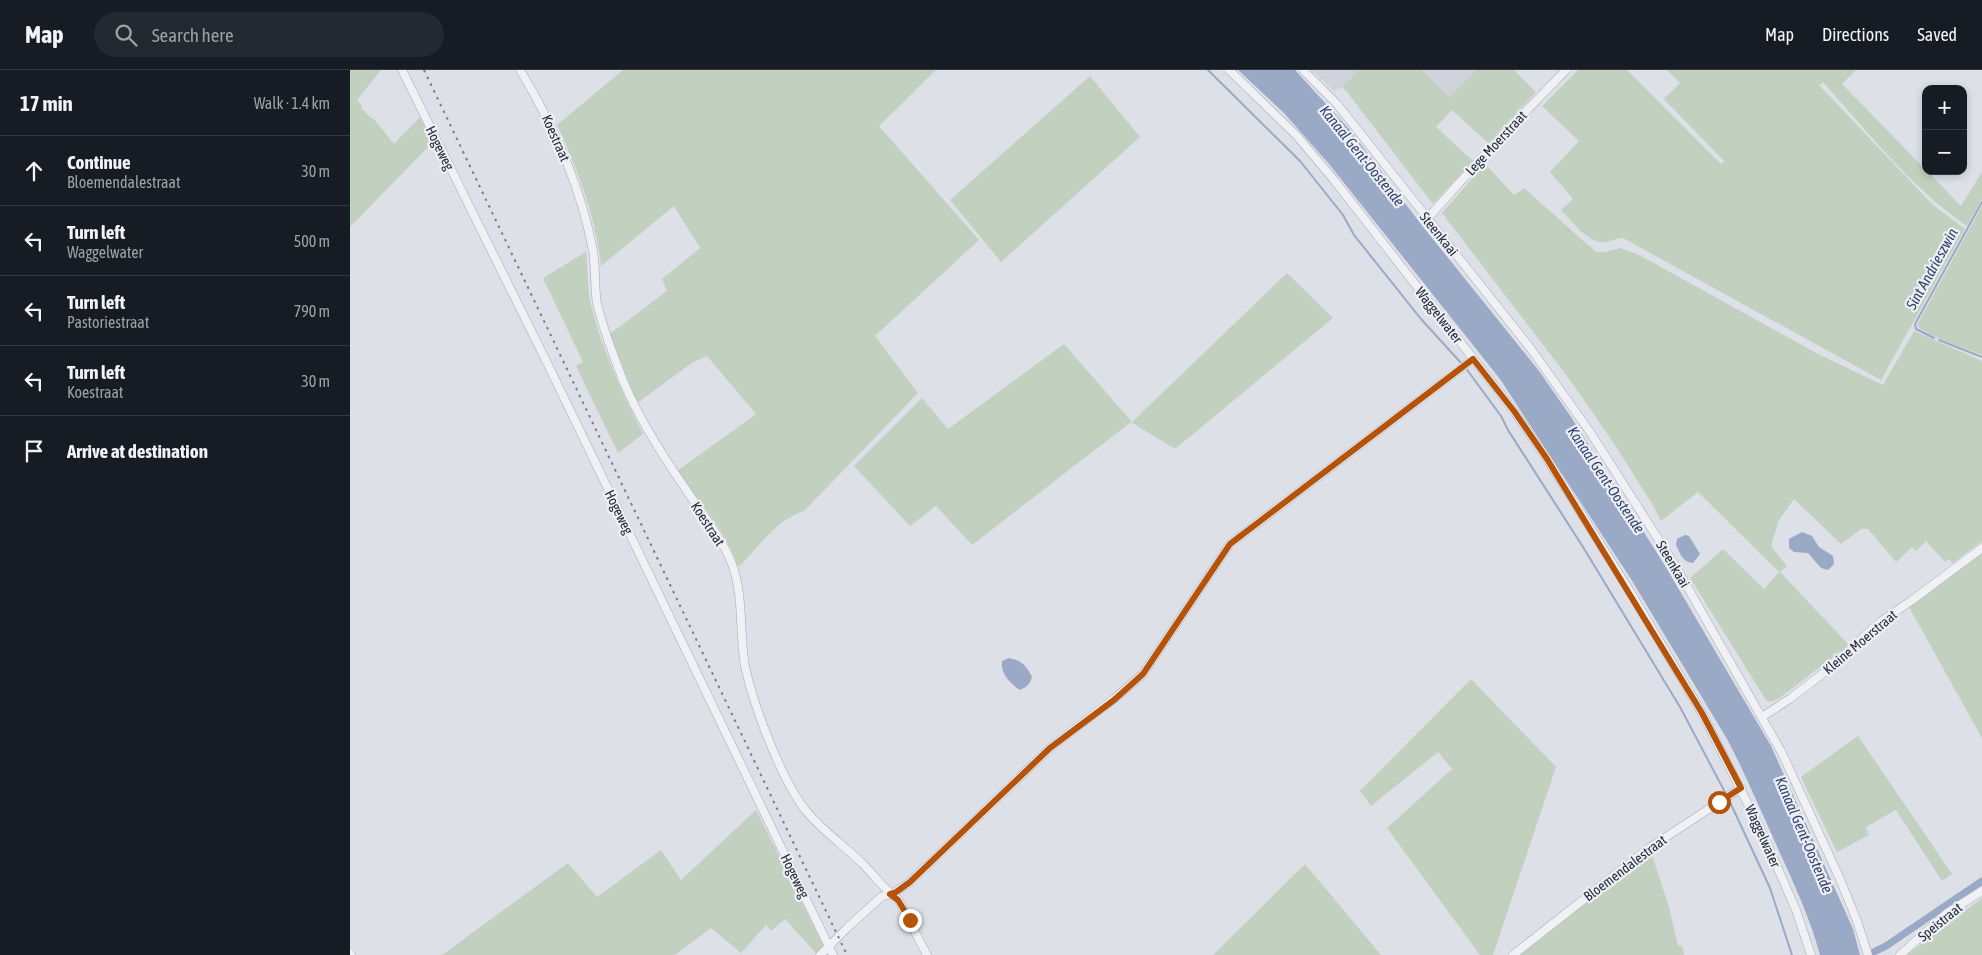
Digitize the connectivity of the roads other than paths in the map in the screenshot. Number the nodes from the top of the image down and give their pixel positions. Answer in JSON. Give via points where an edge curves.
{"nodes":[{"id":1,"x":402,"y":70,"type":"edge"},
{"id":2,"x":520,"y":70,"type":"edge"},
{"id":3,"x":1228,"y":70,"type":"edge"},
{"id":4,"x":1303,"y":70,"type":"edge"},
{"id":5,"x":1566,"y":70,"type":"edge"},
{"id":6,"x":1427,"y":219,"type":"junction"},
{"id":7,"x":1467,"y":364,"type":"junction"},
{"id":8,"x":1982,"y":548,"type":"edge"},
{"id":9,"x":1762,"y":717,"type":"junction"},
{"id":10,"x":1741,"y":788,"type":"junction"},
{"id":11,"x":1982,"y":891,"type":"edge"},
{"id":12,"x":890,"y":894,"type":"junction"},
{"id":13,"x":831,"y":951,"type":"edge"},
{"id":14,"x":820,"y":955,"type":"edge"},
{"id":15,"x":926,"y":955,"type":"edge"},
{"id":16,"x":1513,"y":955,"type":"edge"},
{"id":17,"x":1811,"y":955,"type":"edge"},
{"id":18,"x":1868,"y":955,"type":"edge"},
{"id":19,"x":1900,"y":955,"type":"edge"}],
"edges":[{"from":1,"to":13,"type":"street","name":"Hogeweg"},
{"from":2,"to":12,"type":"street","name":"Koestraat","via":[[545,112],[571,173],[593,251],[599,312],[624,381],[650,434],[718,535],[732,564],[738,587],[745,665],[787,779],[807,812]]},
{"from":3,"to":7,"type":"street","name":"Waggelwater","via":[[1316,158]]},
{"from":4,"to":6,"type":"street","name":"Steenkaai","via":[[1337,104]]},
{"from":5,"to":6,"type":"street","name":"Lege Moerstraat"},
{"from":6,"to":9,"type":"street","name":"Steenkaai","via":[[1531,349],[1590,432],[1676,567]]},
{"from":7,"to":10,"type":"street","name":"Waggelwater","via":[[1514,411],[1547,459],[1702,713]]},
{"from":7,"to":12,"type":"street","via":[[1230,544],[1138,678],[1050,748],[910,882]]},
{"from":8,"to":9,"type":"street","name":"Kleine Moerstraat","via":[[1880,622],[1830,668]]},
{"from":9,"to":18,"type":"street","name":"Steenkaai","via":[[1822,839]]},
{"from":10,"to":16,"type":"street","name":"Bloemendalestraat","via":[[1649,848]]},
{"from":10,"to":17,"type":"street","name":"Waggelwater","via":[[1796,910]]},
{"from":11,"to":19,"type":"street","name":"Speistraat","via":[[1948,913]]},
{"from":12,"to":13,"type":"street","via":[[881,897],[847,928]]},
{"from":12,"to":15,"type":"street","name":"Koestraat","via":[[898,900]]},
{"from":13,"to":14,"type":"street"}]}
